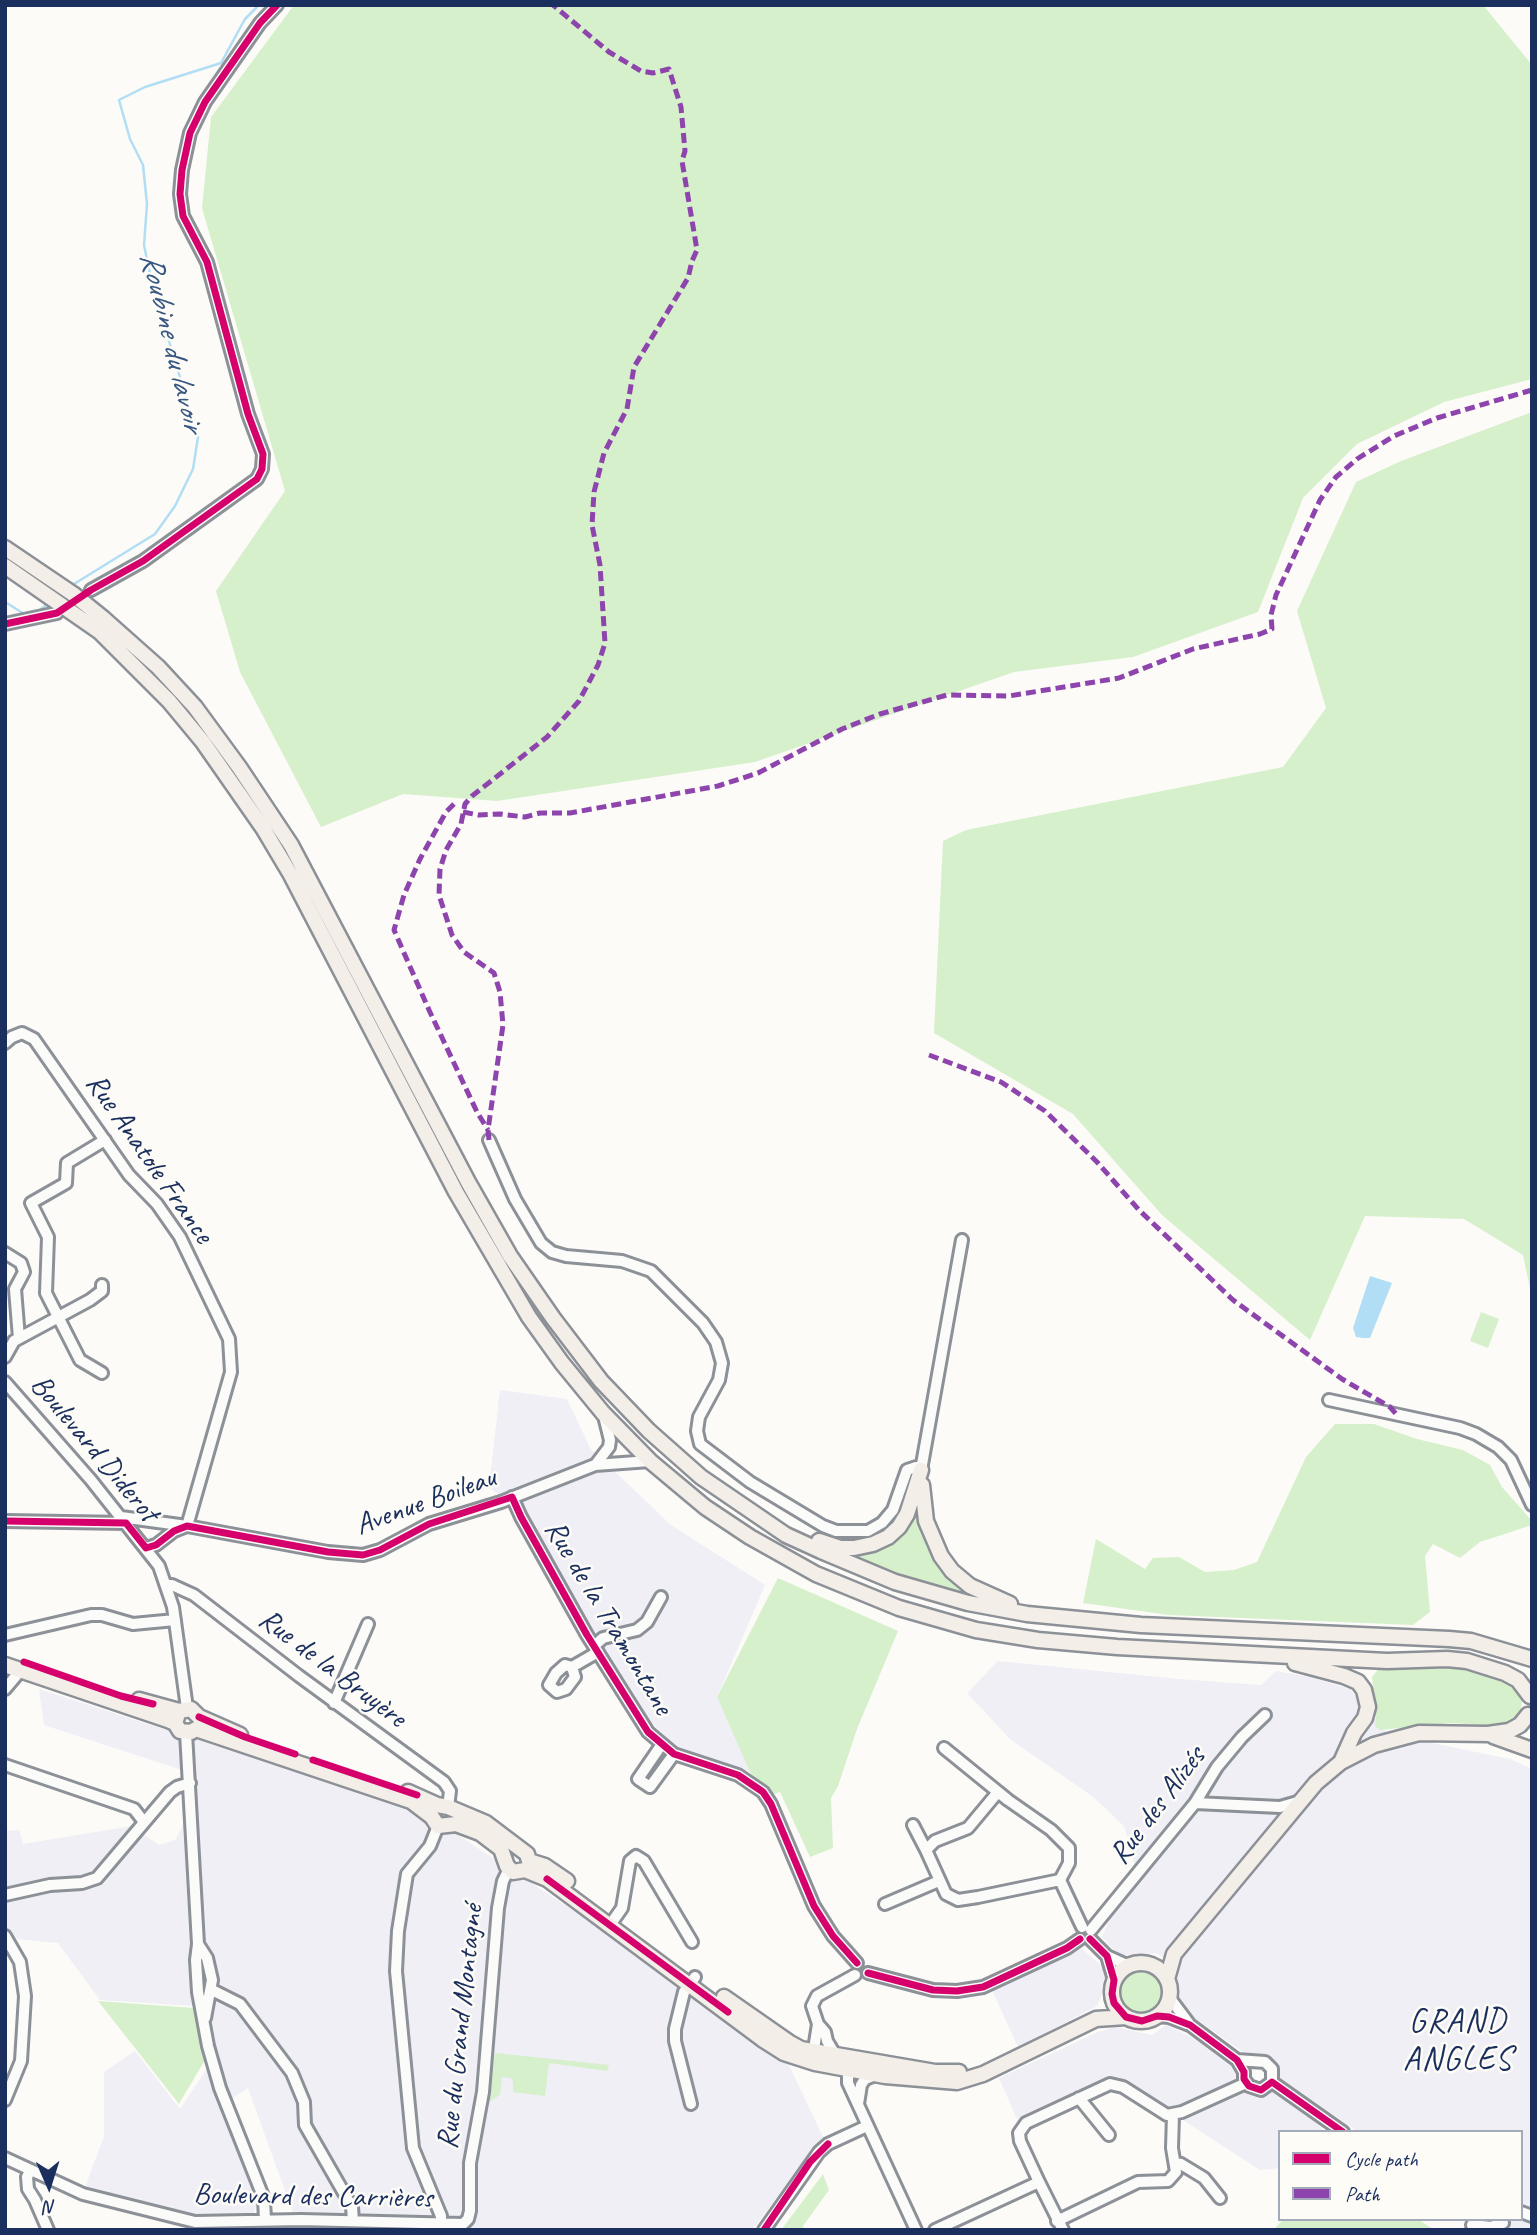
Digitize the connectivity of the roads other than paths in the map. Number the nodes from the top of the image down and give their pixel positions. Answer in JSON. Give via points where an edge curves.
{"nodes":[{"id":1,"x":277,"y":5,"type":"edge"},
{"id":2,"x":5,"y":548,"type":"edge"},
{"id":3,"x":5,"y":566,"type":"edge"},
{"id":4,"x":91,"y":590,"type":"dead end"},
{"id":5,"x":57,"y":613,"type":"dead end"},
{"id":6,"x":5,"y":624,"type":"edge"},
{"id":7,"x":5,"y":1043,"type":"edge"},
{"id":8,"x":105,"y":1140,"type":"junction"},
{"id":9,"x":489,"y":1140,"type":"dead end"},
{"id":10,"x":962,"y":1240,"type":"dead end"},
{"id":11,"x":5,"y":1253,"type":"edge"},
{"id":12,"x":102,"y":1285,"type":"dead end"},
{"id":13,"x":59,"y":1318,"type":"junction"},
{"id":14,"x":19,"y":1338,"type":"junction"},
{"id":15,"x":5,"y":1357,"type":"edge"},
{"id":16,"x":102,"y":1373,"type":"dead end"},
{"id":17,"x":5,"y":1382,"type":"edge"},
{"id":18,"x":1329,"y":1401,"type":"dead end"},
{"id":19,"x":603,"y":1413,"type":"junction"},
{"id":20,"x":650,"y":1461,"type":"junction"},
{"id":21,"x":595,"y":1465,"type":"junction"},
{"id":22,"x":921,"y":1470,"type":"junction"},
{"id":23,"x":701,"y":1477,"type":"junction"},
{"id":24,"x":512,"y":1497,"type":"junction"},
{"id":25,"x":1532,"y":1505,"type":"edge"},
{"id":26,"x":121,"y":1517,"type":"junction"},
{"id":27,"x":5,"y":1521,"type":"edge"},
{"id":28,"x":157,"y":1523,"type":"junction"},
{"id":29,"x":187,"y":1526,"type":"junction"},
{"id":30,"x":164,"y":1539,"type":"junction"},
{"id":31,"x":146,"y":1548,"type":"junction"},
{"id":32,"x":159,"y":1566,"type":"junction"},
{"id":33,"x":166,"y":1585,"type":"junction"},
{"id":34,"x":661,"y":1597,"type":"dead end"},
{"id":35,"x":1059,"y":1618,"type":"junction"},
{"id":36,"x":175,"y":1620,"type":"junction"},
{"id":37,"x":368,"y":1624,"type":"dead end"},
{"id":38,"x":5,"y":1635,"type":"edge"},
{"id":39,"x":596,"y":1649,"type":"junction"},
{"id":40,"x":1264,"y":1655,"type":"junction"},
{"id":41,"x":5,"y":1656,"type":"edge"},
{"id":42,"x":1532,"y":1659,"type":"edge"},
{"id":43,"x":5,"y":1665,"type":"edge"},
{"id":44,"x":572,"y":1667,"type":"dead end"},
{"id":45,"x":21,"y":1670,"type":"junction"},
{"id":46,"x":5,"y":1689,"type":"edge"},
{"id":47,"x":1531,"y":1693,"type":"edge"},
{"id":48,"x":334,"y":1703,"type":"junction"},
{"id":49,"x":1265,"y":1714,"type":"dead end"},
{"id":50,"x":1528,"y":1715,"type":"junction"},
{"id":51,"x":187,"y":1720,"type":"junction"},
{"id":52,"x":1488,"y":1734,"type":"junction"},
{"id":53,"x":1532,"y":1735,"type":"edge"},
{"id":54,"x":662,"y":1744,"type":"junction"},
{"id":55,"x":944,"y":1748,"type":"dead end"},
{"id":56,"x":1532,"y":1750,"type":"edge"},
{"id":57,"x":674,"y":1754,"type":"junction"},
{"id":58,"x":1341,"y":1762,"type":"junction"},
{"id":59,"x":5,"y":1765,"type":"edge"},
{"id":60,"x":190,"y":1783,"type":"junction"},
{"id":61,"x":998,"y":1792,"type":"junction"},
{"id":62,"x":1301,"y":1801,"type":"junction"},
{"id":63,"x":1195,"y":1803,"type":"junction"},
{"id":64,"x":439,"y":1814,"type":"junction"},
{"id":65,"x":144,"y":1822,"type":"junction"},
{"id":66,"x":913,"y":1825,"type":"dead end"},
{"id":67,"x":926,"y":1850,"type":"junction"},
{"id":68,"x":527,"y":1865,"type":"junction"},
{"id":69,"x":509,"y":1869,"type":"junction"},
{"id":70,"x":1060,"y":1880,"type":"junction"},
{"id":71,"x":939,"y":1881,"type":"junction"},
{"id":72,"x":5,"y":1895,"type":"edge"},
{"id":73,"x":885,"y":1904,"type":"dead end"},
{"id":74,"x":612,"y":1921,"type":"junction"},
{"id":75,"x":1086,"y":1934,"type":"junction"},
{"id":76,"x":5,"y":1936,"type":"edge"},
{"id":77,"x":692,"y":1942,"type":"dead end"},
{"id":78,"x":198,"y":1944,"type":"junction"},
{"id":79,"x":1174,"y":1954,"type":"junction"},
{"id":80,"x":1107,"y":1956,"type":"junction"},
{"id":81,"x":1149,"y":1964,"type":"junction"},
{"id":82,"x":1129,"y":1966,"type":"junction"},
{"id":83,"x":856,"y":1969,"type":"junction"},
{"id":84,"x":1167,"y":1979,"type":"junction"},
{"id":85,"x":692,"y":1981,"type":"junction"},
{"id":86,"x":1113,"y":1987,"type":"junction"},
{"id":87,"x":212,"y":1990,"type":"junction"},
{"id":88,"x":1169,"y":1997,"type":"junction"},
{"id":89,"x":1157,"y":2016,"type":"junction"},
{"id":90,"x":1126,"y":2017,"type":"junction"},
{"id":91,"x":1096,"y":2019,"type":"junction"},
{"id":92,"x":205,"y":2021,"type":"junction"},
{"id":93,"x":1190,"y":2025,"type":"junction"},
{"id":94,"x":817,"y":2051,"type":"junction"},
{"id":95,"x":995,"y":2066,"type":"junction"},
{"id":96,"x":852,"y":2070,"type":"junction"},
{"id":97,"x":1247,"y":2072,"type":"junction"},
{"id":98,"x":1272,"y":2082,"type":"junction"},
{"id":99,"x":1079,"y":2098,"type":"junction"},
{"id":100,"x":5,"y":2100,"type":"edge"},
{"id":101,"x":691,"y":2104,"type":"dead end"},
{"id":102,"x":1173,"y":2115,"type":"junction"},
{"id":103,"x":867,"y":2126,"type":"junction"},
{"id":104,"x":1340,"y":2130,"type":"edge"},
{"id":105,"x":1108,"y":2135,"type":"dead end"},
{"id":106,"x":5,"y":2158,"type":"edge"},
{"id":107,"x":1175,"y":2163,"type":"junction"},
{"id":108,"x":30,"y":2171,"type":"junction"},
{"id":109,"x":43,"y":2178,"type":"junction"},
{"id":110,"x":1039,"y":2182,"type":"junction"},
{"id":111,"x":1220,"y":2198,"type":"dead end"},
{"id":112,"x":36,"y":2200,"type":"junction"},
{"id":113,"x":265,"y":2220,"type":"junction"},
{"id":114,"x":353,"y":2221,"type":"junction"},
{"id":115,"x":440,"y":2224,"type":"junction"},
{"id":116,"x":1503,"y":2224,"type":"edge"},
{"id":117,"x":1060,"y":2225,"type":"edge"},
{"id":118,"x":1471,"y":2225,"type":"edge"},
{"id":119,"x":393,"y":2226,"type":"edge"},
{"id":120,"x":464,"y":2227,"type":"edge"},
{"id":121,"x":48,"y":2230,"type":"edge"},
{"id":122,"x":764,"y":2230,"type":"edge"},
{"id":123,"x":916,"y":2230,"type":"edge"},
{"id":124,"x":935,"y":2230,"type":"edge"}],
"edges":[{"from":1,"to":4,"type":"street","via":[[205,102],[190,133],[180,194],[183,216],[207,262],[263,454],[262,469],[257,479],[143,561]]},
{"from":2,"to":23,"type":"main road","via":[[104,619],[158,667],[202,717],[291,845],[510,1256],[601,1381],[649,1432]]},
{"from":3,"to":19,"type":"main road","via":[[100,632],[135,665],[233,782],[291,875],[492,1256],[529,1317]]},
{"from":5,"to":6,"type":"street"},
{"from":7,"to":8,"type":"street","name":"Rue Anatole France","via":[[22,1033],[34,1039]]},
{"from":8,"to":13,"type":"street","via":[[67,1163],[66,1183],[31,1203],[48,1237],[46,1293]]},
{"from":8,"to":29,"type":"street","name":"Rue Anatole France","via":[[180,1237],[229,1339],[231,1372]]},
{"from":9,"to":22,"type":"street","via":[[541,1243],[566,1256],[622,1261],[651,1271],[703,1323],[716,1342],[722,1363],[697,1431],[700,1444],[730,1467],[822,1526],[853,1532],[882,1523],[893,1510],[908,1470]]},
{"from":10,"to":22,"type":"street"},
{"from":11,"to":14,"type":"street","via":[[21,1263],[24,1272],[15,1289]]},
{"from":12,"to":13,"type":"street","via":[[102,1291]]},
{"from":13,"to":14,"type":"street"},
{"from":13,"to":16,"type":"street","via":[[80,1360]]},
{"from":14,"to":15,"type":"street"},
{"from":17,"to":26,"type":"street","name":"Boulevard Diderot"},
{"from":18,"to":25,"type":"street","via":[[1476,1434],[1511,1460]]},
{"from":19,"to":20,"type":"main road"},
{"from":19,"to":21,"type":"street","via":[[609,1447]]},
{"from":20,"to":21,"type":"street","name":"Avenue Boileau"},
{"from":20,"to":40,"type":"main road","via":[[750,1537],[816,1574],[899,1608],[976,1630],[1038,1640]]},
{"from":21,"to":24,"type":"street","name":"Avenue Boileau"},
{"from":22,"to":23,"type":"main road","via":[[899,1527],[888,1537],[854,1548],[824,1544]]},
{"from":22,"to":35,"type":"main road","via":[[930,1535],[952,1571],[986,1595]]},
{"from":23,"to":35,"type":"main road","via":[[786,1535],[862,1570],[968,1603]]},
{"from":24,"to":29,"type":"street","name":"Avenue Boileau","via":[[429,1524],[363,1555]]},
{"from":24,"to":39,"type":"street","name":"Rue de la Tramontane"},
{"from":26,"to":27,"type":"street","name":"Avenue Boileau"},
{"from":26,"to":28,"type":"street","name":"Avenue Boileau"},
{"from":26,"to":31,"type":"street","name":"Boulevard Diderot"},
{"from":28,"to":29,"type":"street","name":"Avenue Boileau"},
{"from":28,"to":31,"type":"street","via":[[145,1537]]},
{"from":29,"to":30,"type":"street"},
{"from":30,"to":31,"type":"street"},
{"from":30,"to":32,"type":"street"},
{"from":31,"to":32,"type":"street","name":"Boulevard Diderot"},
{"from":32,"to":33,"type":"street","name":"Boulevard Diderot"},
{"from":33,"to":36,"type":"street","name":"Boulevard Diderot"},
{"from":33,"to":48,"type":"street","name":"Rue de la Bruyère","via":[[194,1595]]},
{"from":34,"to":39,"type":"street","via":[[647,1622],[603,1639]]},
{"from":35,"to":42,"type":"main road","via":[[1449,1639]]},
{"from":36,"to":38,"type":"street","via":[[133,1624],[91,1615]]},
{"from":36,"to":51,"type":"street","name":"Boulevard Diderot"},
{"from":37,"to":48,"type":"street"},
{"from":39,"to":44,"type":"street"},
{"from":39,"to":54,"type":"street","name":"Rue de la Tramontane","via":[[648,1732]]},
{"from":40,"to":47,"type":"main road","via":[[1468,1661],[1512,1676]]},
{"from":40,"to":58,"type":"main road","via":[[1344,1676],[1364,1690],[1365,1718]]},
{"from":41,"to":51,"type":"main road"},
{"from":43,"to":45,"type":"main road"},
{"from":45,"to":46,"type":"street"},
{"from":45,"to":51,"type":"main road"},
{"from":47,"to":50,"type":"main road"},
{"from":48,"to":64,"type":"street","name":"Rue de la Bruyère","via":[[444,1782],[450,1791]]},
{"from":49,"to":63,"type":"street","name":"Rue des Alizés","via":[[1217,1767]]},
{"from":50,"to":52,"type":"main road","via":[[1515,1729]]},
{"from":50,"to":53,"type":"main road"},
{"from":51,"to":60,"type":"street","name":"Boulevard Diderot"},
{"from":51,"to":64,"type":"main road"},
{"from":52,"to":56,"type":"main road"},
{"from":52,"to":58,"type":"main road","via":[[1419,1733],[1374,1745]]},
{"from":54,"to":57,"type":"street","name":"Rue de la Tramontane"},
{"from":54,"to":57,"type":"street","via":[[638,1779],[650,1787]]},
{"from":55,"to":61,"type":"street"},
{"from":57,"to":83,"type":"street","name":"Rue de la Tramontane","via":[[738,1775],[762,1792],[814,1906]]},
{"from":58,"to":62,"type":"main road"},
{"from":59,"to":65,"type":"street","via":[[134,1809]]},
{"from":60,"to":65,"type":"street","via":[[170,1792]]},
{"from":60,"to":78,"type":"street","name":"Boulevard Diderot"},
{"from":61,"to":67,"type":"street","via":[[968,1828],[935,1841]]},
{"from":61,"to":70,"type":"street","via":[[1069,1848],[1069,1863]]},
{"from":62,"to":63,"type":"street","via":[[1280,1807]]},
{"from":62,"to":79,"type":"main road"},
{"from":63,"to":75,"type":"street","name":"Rue des Alizés"},
{"from":64,"to":68,"type":"main road","via":[[486,1823],[527,1854]]},
{"from":64,"to":69,"type":"main road","via":[[480,1833],[501,1849]]},
{"from":64,"to":115,"type":"street","via":[[430,1846],[407,1874],[396,1971],[413,2148],[441,2216]]},
{"from":65,"to":72,"type":"street","via":[[97,1878]]},
{"from":66,"to":67,"type":"street"},
{"from":67,"to":71,"type":"street"},
{"from":68,"to":69,"type":"main road","via":[[517,1873]]},
{"from":68,"to":74,"type":"main road"},
{"from":69,"to":120,"type":"street","name":"Rue du Grand Montagné","via":[[498,1908],[485,2079],[470,2163],[470,2211]]},
{"from":70,"to":71,"type":"street","via":[[958,1899],[946,1894]]},
{"from":70,"to":75,"type":"street"},
{"from":71,"to":73,"type":"street"},
{"from":74,"to":77,"type":"street","via":[[622,1908],[630,1861],[636,1856],[644,1861]]},
{"from":74,"to":85,"type":"main road"},
{"from":75,"to":80,"type":"street"},
{"from":75,"to":83,"type":"street","name":"Rue de la Tramontane","via":[[1067,1948],[984,1987],[933,1990],[868,1973],[861,1962]]},
{"from":76,"to":100,"type":"street","via":[[20,1962],[26,1996],[21,2061]]},
{"from":78,"to":87,"type":"street","via":[[207,1958]]},
{"from":78,"to":92,"type":"street","via":[[198,1992]]},
{"from":79,"to":81,"type":"main road"},
{"from":79,"to":84,"type":"main road"},
{"from":80,"to":82,"type":"street"},
{"from":80,"to":86,"type":"street"},
{"from":81,"to":82,"type":"main road"},
{"from":81,"to":84,"type":"main road"},
{"from":82,"to":86,"type":"main road"},
{"from":83,"to":94,"type":"street","via":[[817,1996],[812,2006],[818,2024]]},
{"from":84,"to":88,"type":"main road"},
{"from":85,"to":94,"type":"main road","via":[[797,2047]]},
{"from":85,"to":94,"type":"main road","via":[[774,2046]]},
{"from":85,"to":101,"type":"street","via":[[681,1998],[675,2029]]},
{"from":86,"to":90,"type":"main road","via":[[1119,2011]]},
{"from":86,"to":91,"type":"main road"},
{"from":87,"to":92,"type":"street"},
{"from":87,"to":114,"type":"street","via":[[240,2004],[292,2073],[304,2102],[305,2125],[352,2207]]},
{"from":88,"to":89,"type":"main road"},
{"from":88,"to":93,"type":"street"},
{"from":89,"to":90,"type":"main road","via":[[1142,2021]]},
{"from":89,"to":93,"type":"street"},
{"from":90,"to":91,"type":"main road"},
{"from":91,"to":95,"type":"main road"},
{"from":92,"to":113,"type":"street","via":[[220,2088],[264,2199]]},
{"from":93,"to":97,"type":"street"},
{"from":94,"to":96,"type":"main road"},
{"from":94,"to":96,"type":"street"},
{"from":95,"to":96,"type":"main road","via":[[958,2073]]},
{"from":95,"to":96,"type":"main road","via":[[957,2082]]},
{"from":96,"to":103,"type":"street","via":[[859,2110]]},
{"from":97,"to":98,"type":"street","via":[[1257,2090]]},
{"from":97,"to":98,"type":"street","via":[[1261,2061],[1269,2065]]},
{"from":97,"to":102,"type":"street"},
{"from":98,"to":104,"type":"street"},
{"from":99,"to":102,"type":"street","via":[[1117,2084],[1161,2113]]},
{"from":99,"to":105,"type":"street"},
{"from":99,"to":110,"type":"street","via":[[1021,2128],[1020,2141]]},
{"from":102,"to":107,"type":"street"},
{"from":103,"to":122,"type":"street","via":[[819,2152]]},
{"from":103,"to":123,"type":"street"},
{"from":106,"to":108,"type":"street","name":"Boulevard des Carrières"},
{"from":107,"to":111,"type":"street","via":[[1204,2178]]},
{"from":107,"to":117,"type":"street","via":[[1176,2172],[1168,2181],[1138,2182]]},
{"from":108,"to":109,"type":"street","name":"Boulevard des Carrières"},
{"from":108,"to":112,"type":"street","via":[[27,2189]]},
{"from":109,"to":112,"type":"street"},
{"from":109,"to":113,"type":"street","name":"Boulevard des Carrières","via":[[83,2194],[183,2220]]},
{"from":110,"to":117,"type":"street"},
{"from":110,"to":124,"type":"street"},
{"from":112,"to":121,"type":"street"},
{"from":113,"to":114,"type":"street","name":"Boulevard des Carrières"},
{"from":114,"to":119,"type":"street","name":"Boulevard des Carrières"},
{"from":115,"to":119,"type":"street","name":"Boulevard des Carrières"},
{"from":115,"to":120,"type":"street","name":"Boulevard des Carrières"},
{"from":116,"to":118,"type":"street"}]}
